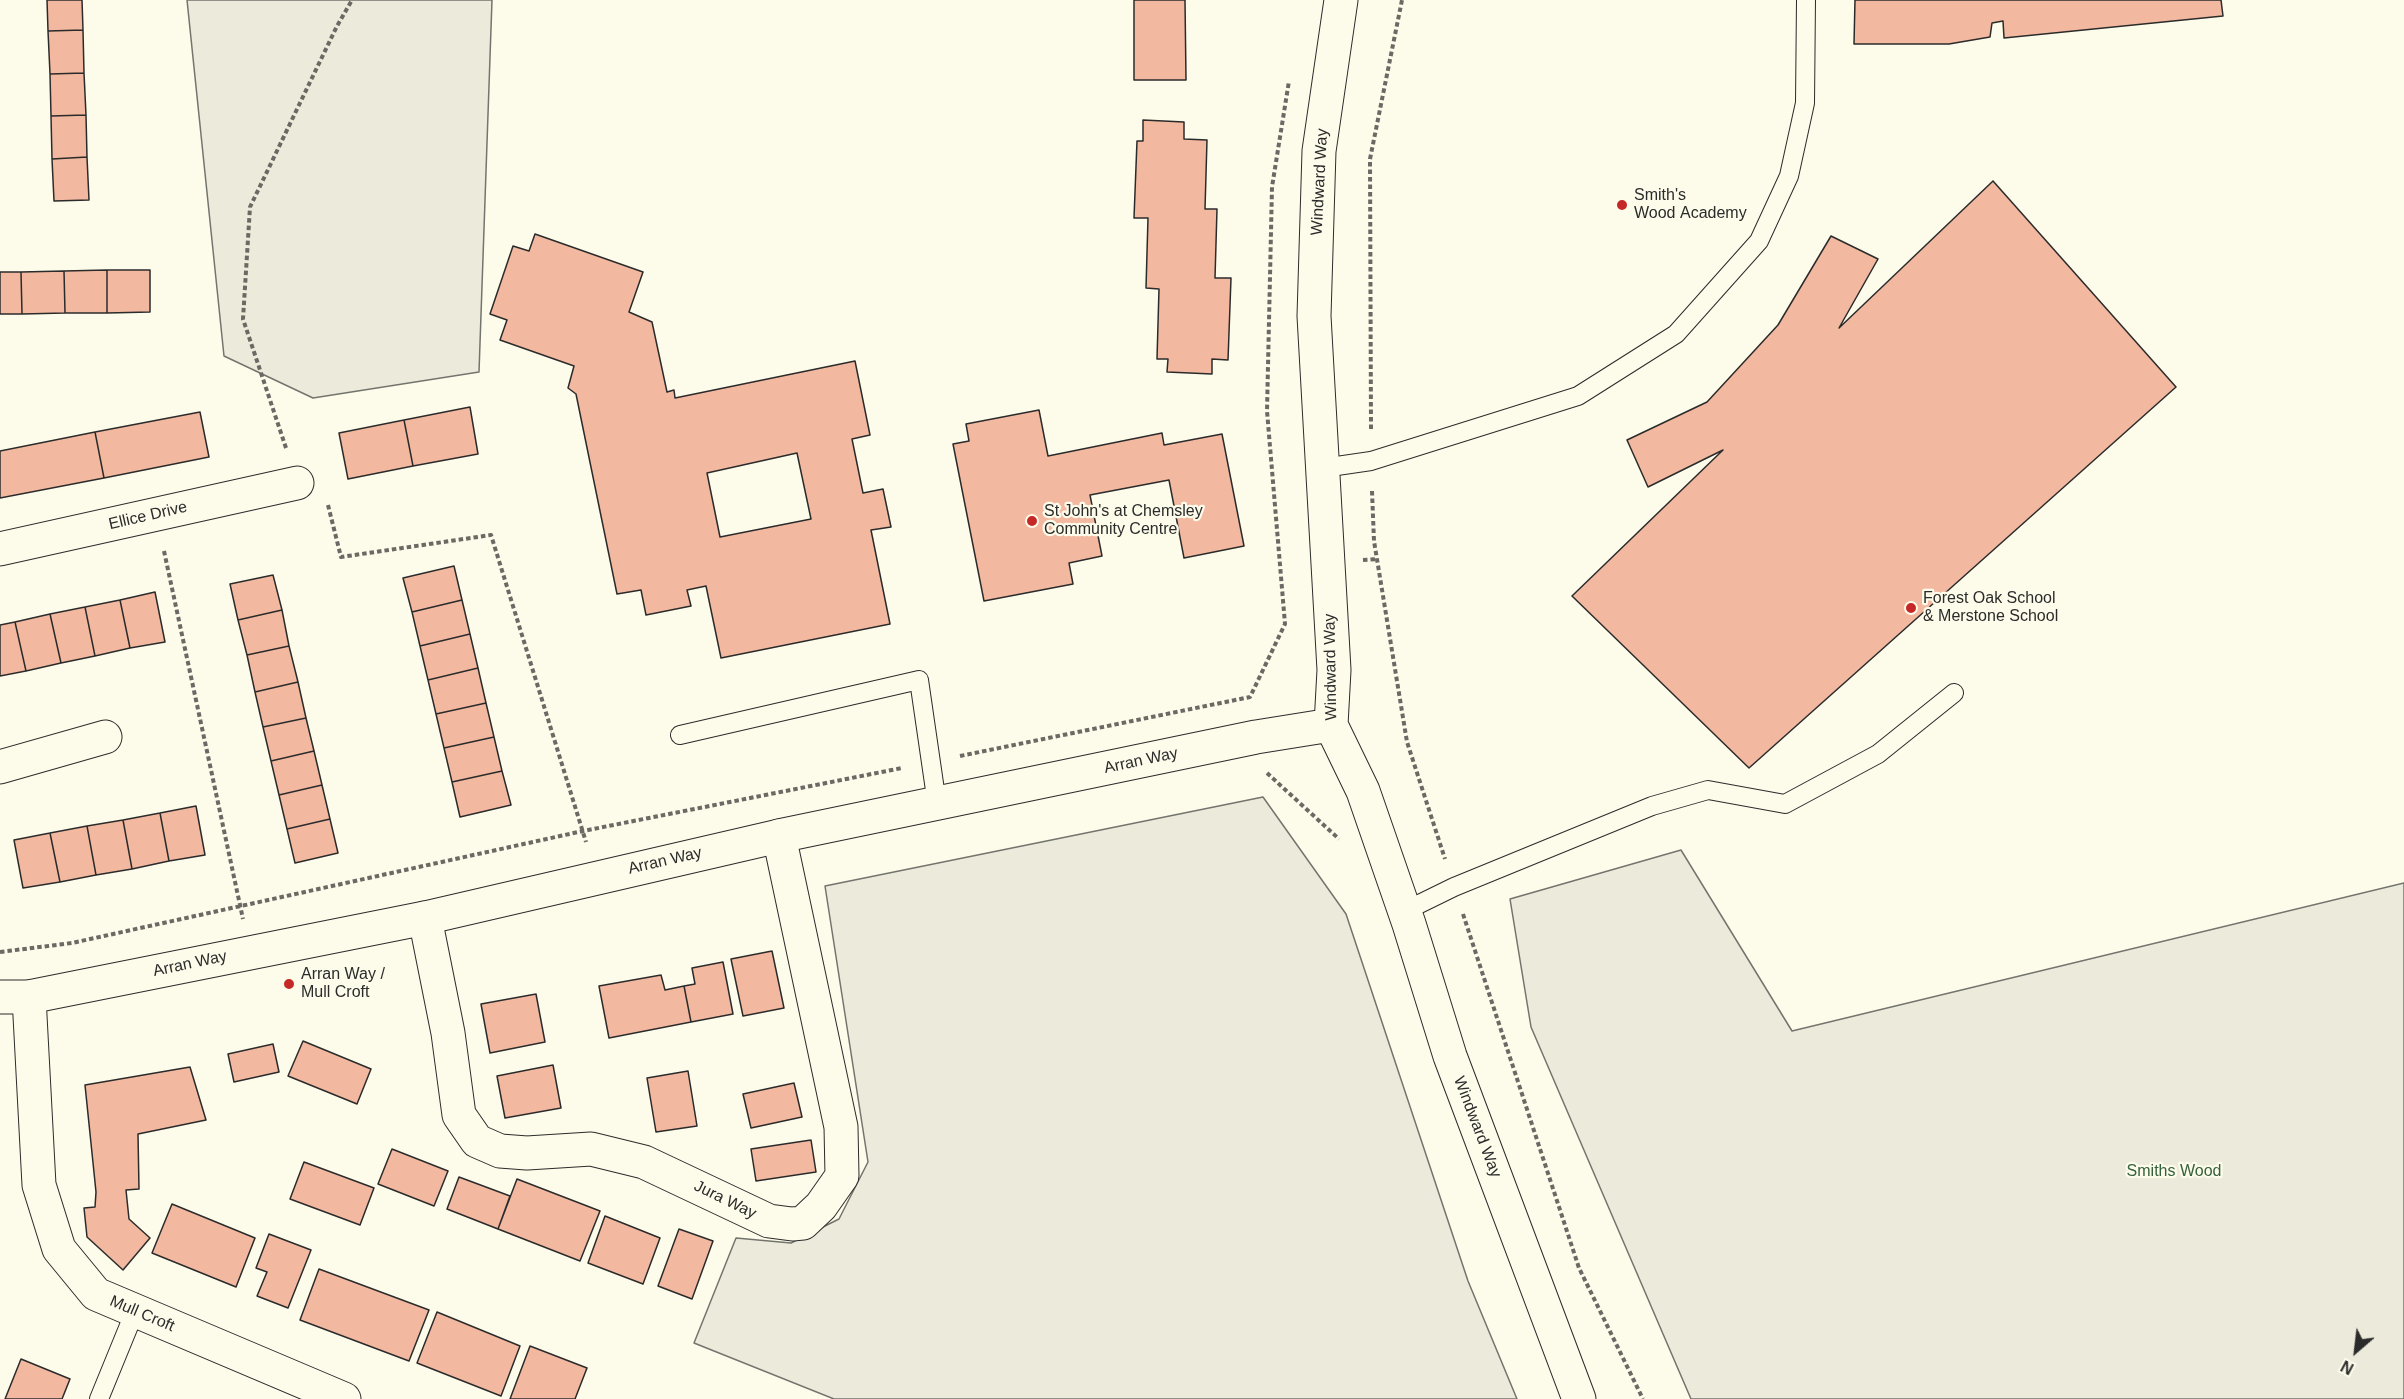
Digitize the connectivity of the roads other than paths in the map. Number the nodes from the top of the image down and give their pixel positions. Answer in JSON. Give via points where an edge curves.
{"nodes":[{"id":1,"x":1341,"y":0,"type":"edge"},
{"id":2,"x":1806,"y":0,"type":"edge"},
{"id":3,"x":1323,"y":468,"type":"junction"},
{"id":4,"x":297,"y":483,"type":"road end"},
{"id":5,"x":0,"y":549,"type":"edge"},
{"id":6,"x":1954,"y":693,"type":"dead end"},
{"id":7,"x":1331,"y":725,"type":"junction"},
{"id":8,"x":680,"y":735,"type":"dead end"},
{"id":9,"x":105,"y":737,"type":"dead end"},
{"id":10,"x":0,"y":767,"type":"edge"},
{"id":11,"x":937,"y":804,"type":"junction"},
{"id":12,"x":779,"y":836,"type":"junction"},
{"id":13,"x":1404,"y":911,"type":"junction"},
{"id":14,"x":425,"y":918,"type":"junction"},
{"id":15,"x":14,"y":997,"type":"edge"},
{"id":16,"x":135,"y":1311,"type":"junction"},
{"id":17,"x":99,"y":1399,"type":"edge"},
{"id":18,"x":344,"y":1399,"type":"edge"},
{"id":19,"x":1579,"y":1399,"type":"edge"}],
"edges":[{"from":1,"to":3,"type":"street","name":"Windward Way","via":[[1319,151],[1314,316]]},
{"from":2,"to":3,"type":"lane","via":[[1806,102],[1789,176],[1759,241],[1676,334],[1578,396],[1371,461]]},
{"from":3,"to":7,"type":"street","name":"Windward Way","via":[[1334,670]]},
{"from":4,"to":5,"type":"street","name":"Ellice Drive"},
{"from":6,"to":13,"type":"lane","via":[[1878,754],[1785,804],[1708,790],[1652,806]]},
{"from":7,"to":11,"type":"street","name":"Arran Way"},
{"from":7,"to":13,"type":"street","name":"Windward Way","via":[[1363,791]]},
{"from":8,"to":11,"type":"lane","via":[[919,680]]},
{"from":9,"to":10,"type":"street"},
{"from":11,"to":12,"type":"street","name":"Arran Way"},
{"from":12,"to":14,"type":"street","name":"Arran Way"},
{"from":12,"to":14,"type":"street","name":"Jura Way","via":[[841,1127],[842,1176],[803,1223],[769,1221],[644,1162],[591,1149],[500,1151],[477,1141],[459,1115],[448,1032]]},
{"from":13,"to":19,"type":"street","name":"Windward Way","via":[[1450,1056]]},
{"from":14,"to":15,"type":"street","name":"Arran Way"},
{"from":15,"to":16,"type":"street","name":"Mull Croft","via":[[39,1185],[59,1249],[96,1294]]},
{"from":16,"to":17,"type":"lane"},
{"from":16,"to":18,"type":"street","name":"Mull Croft"}]}
